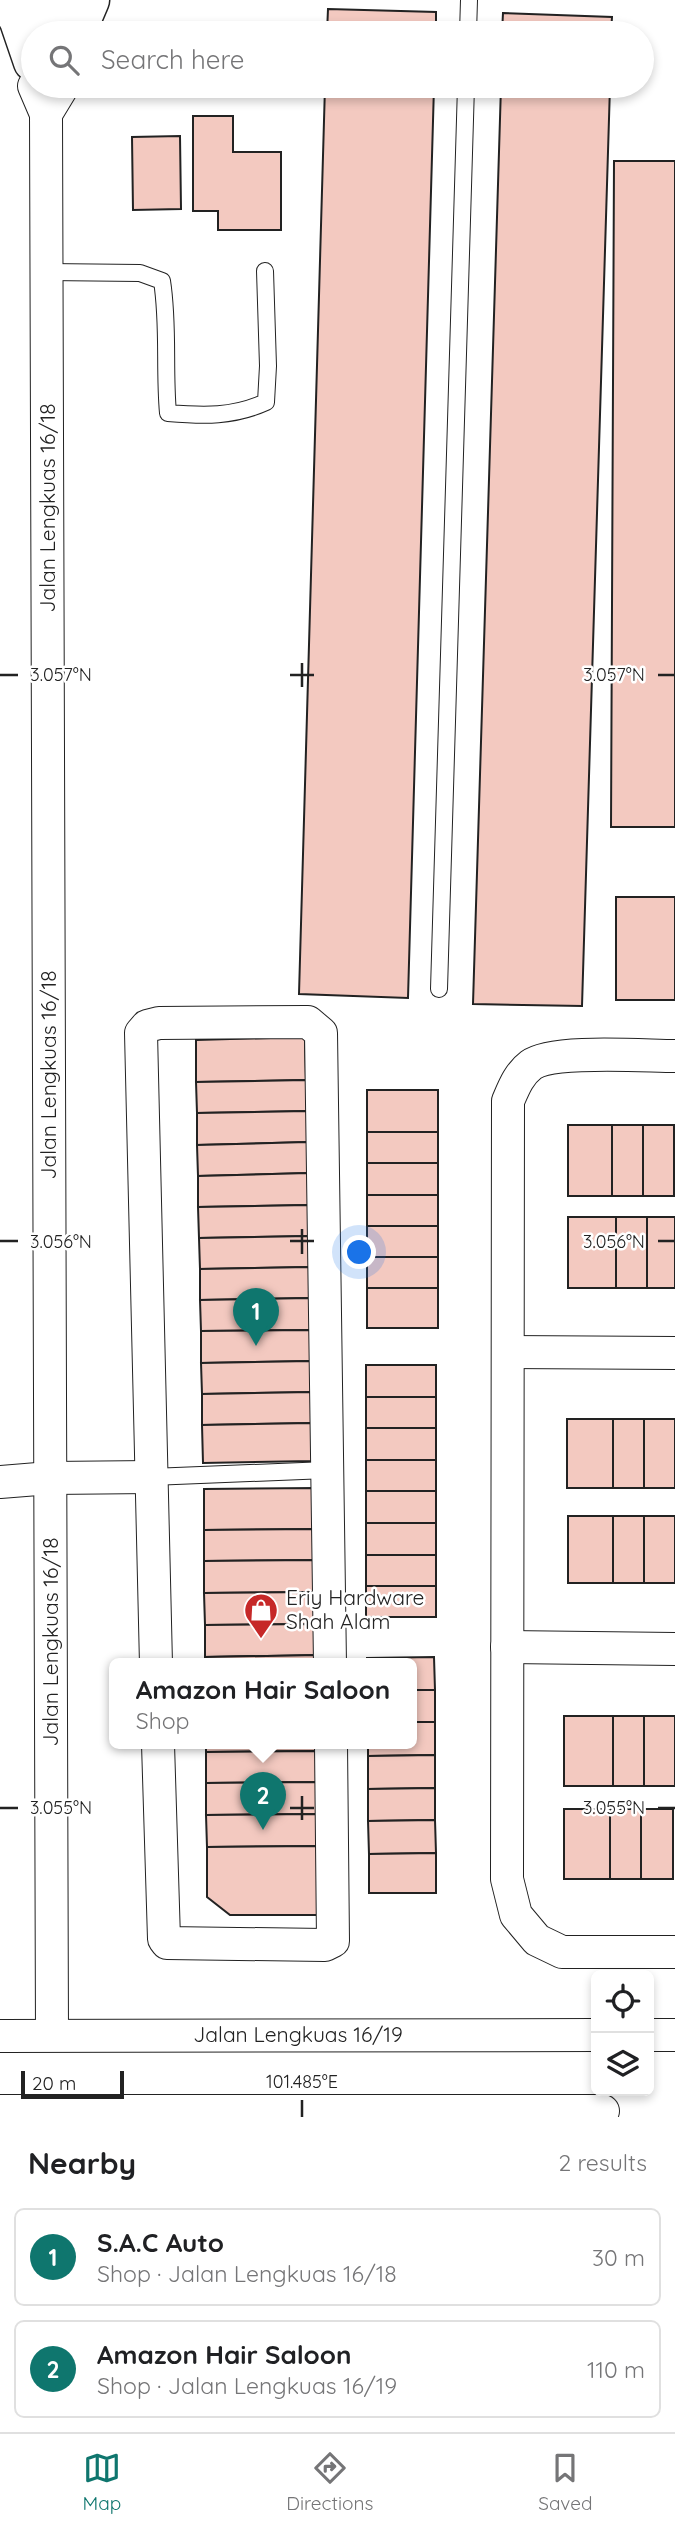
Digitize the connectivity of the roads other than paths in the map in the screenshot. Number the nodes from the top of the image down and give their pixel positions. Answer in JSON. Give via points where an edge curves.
{"nodes":[{"id":1,"x":8,"y":0,"type":"edge"},
{"id":2,"x":35,"y":0,"type":"edge"},
{"id":3,"x":64,"y":0,"type":"edge"},
{"id":4,"x":90,"y":0,"type":"edge"},
{"id":5,"x":469,"y":0,"type":"edge"},
{"id":6,"x":35,"y":21,"type":"edge"},
{"id":7,"x":64,"y":21,"type":"edge"},
{"id":8,"x":81,"y":21,"type":"edge"},
{"id":9,"x":468,"y":21,"type":"edge"},
{"id":10,"x":21,"y":27,"type":"edge"},
{"id":11,"x":466,"y":98,"type":"edge"},
{"id":12,"x":40,"y":100,"type":"edge"},
{"id":13,"x":265,"y":271,"type":"dead end"},
{"id":14,"x":47,"y":272,"type":"junction"},
{"id":15,"x":439,"y":989,"type":"dead end"},
{"id":16,"x":675,"y":1056,"type":"edge"},
{"id":17,"x":508,"y":1352,"type":"junction"},
{"id":18,"x":675,"y":1353,"type":"edge"},
{"id":19,"x":327,"y":1470,"type":"junction"},
{"id":20,"x":151,"y":1477,"type":"junction"},
{"id":21,"x":50,"y":1478,"type":"junction"},
{"id":22,"x":0,"y":1482,"type":"edge"},
{"id":23,"x":507,"y":1647,"type":"junction"},
{"id":24,"x":675,"y":1649,"type":"edge"},
{"id":25,"x":156,"y":1658,"type":"edge"},
{"id":26,"x":330,"y":1658,"type":"edge"},
{"id":27,"x":158,"y":1749,"type":"edge"},
{"id":28,"x":331,"y":1749,"type":"edge"},
{"id":29,"x":675,"y":1952,"type":"edge"},
{"id":30,"x":0,"y":2035,"type":"edge"},
{"id":31,"x":52,"y":2035,"type":"junction"},
{"id":32,"x":591,"y":2035,"type":"edge"},
{"id":33,"x":654,"y":2035,"type":"edge"},
{"id":34,"x":675,"y":2035,"type":"edge"},
{"id":35,"x":603,"y":2106,"type":"edge"},
{"id":36,"x":0,"y":2111,"type":"edge"},
{"id":37,"x":55,"y":2114,"type":"edge"}],
"edges":[{"from":1,"to":10,"type":"main road"},
{"from":2,"to":6,"type":"street"},
{"from":3,"to":7,"type":"street"},
{"from":4,"to":8,"type":"main road"},
{"from":5,"to":9,"type":"lane"},
{"from":11,"to":15,"type":"lane"},
{"from":12,"to":14,"type":"street","name":"Jalan Lengkuas 16/18"},
{"from":13,"to":14,"type":"lane","via":[[266,402],[243,412],[199,416],[168,413],[162,281],[140,274]]},
{"from":14,"to":21,"type":"street","name":"Jalan Lengkuas 16/18"},
{"from":16,"to":17,"type":"street","via":[[559,1056],[533,1063],[519,1077],[508,1101]]},
{"from":17,"to":18,"type":"street"},
{"from":17,"to":23,"type":"street"},
{"from":19,"to":20,"type":"lane"},
{"from":19,"to":20,"type":"street","via":[[321,1033],[308,1022],[159,1023],[141,1033]]},
{"from":19,"to":26,"type":"street"},
{"from":20,"to":21,"type":"street"},
{"from":20,"to":25,"type":"street"},
{"from":21,"to":22,"type":"street"},
{"from":21,"to":31,"type":"street","name":"Jalan Lengkuas 16/18"},
{"from":23,"to":24,"type":"street"},
{"from":23,"to":29,"type":"street","via":[[507,1879],[516,1915],[537,1940],[562,1952]]},
{"from":27,"to":28,"type":"street","via":[[164,1939],[325,1945],[333,1941]]},
{"from":30,"to":31,"type":"street","name":"Jalan Lengkuas 16/19"},
{"from":31,"to":32,"type":"street","name":"Jalan Lengkuas 16/19"},
{"from":33,"to":34,"type":"street"},
{"from":35,"to":37,"type":"street"},
{"from":36,"to":37,"type":"street"}]}
